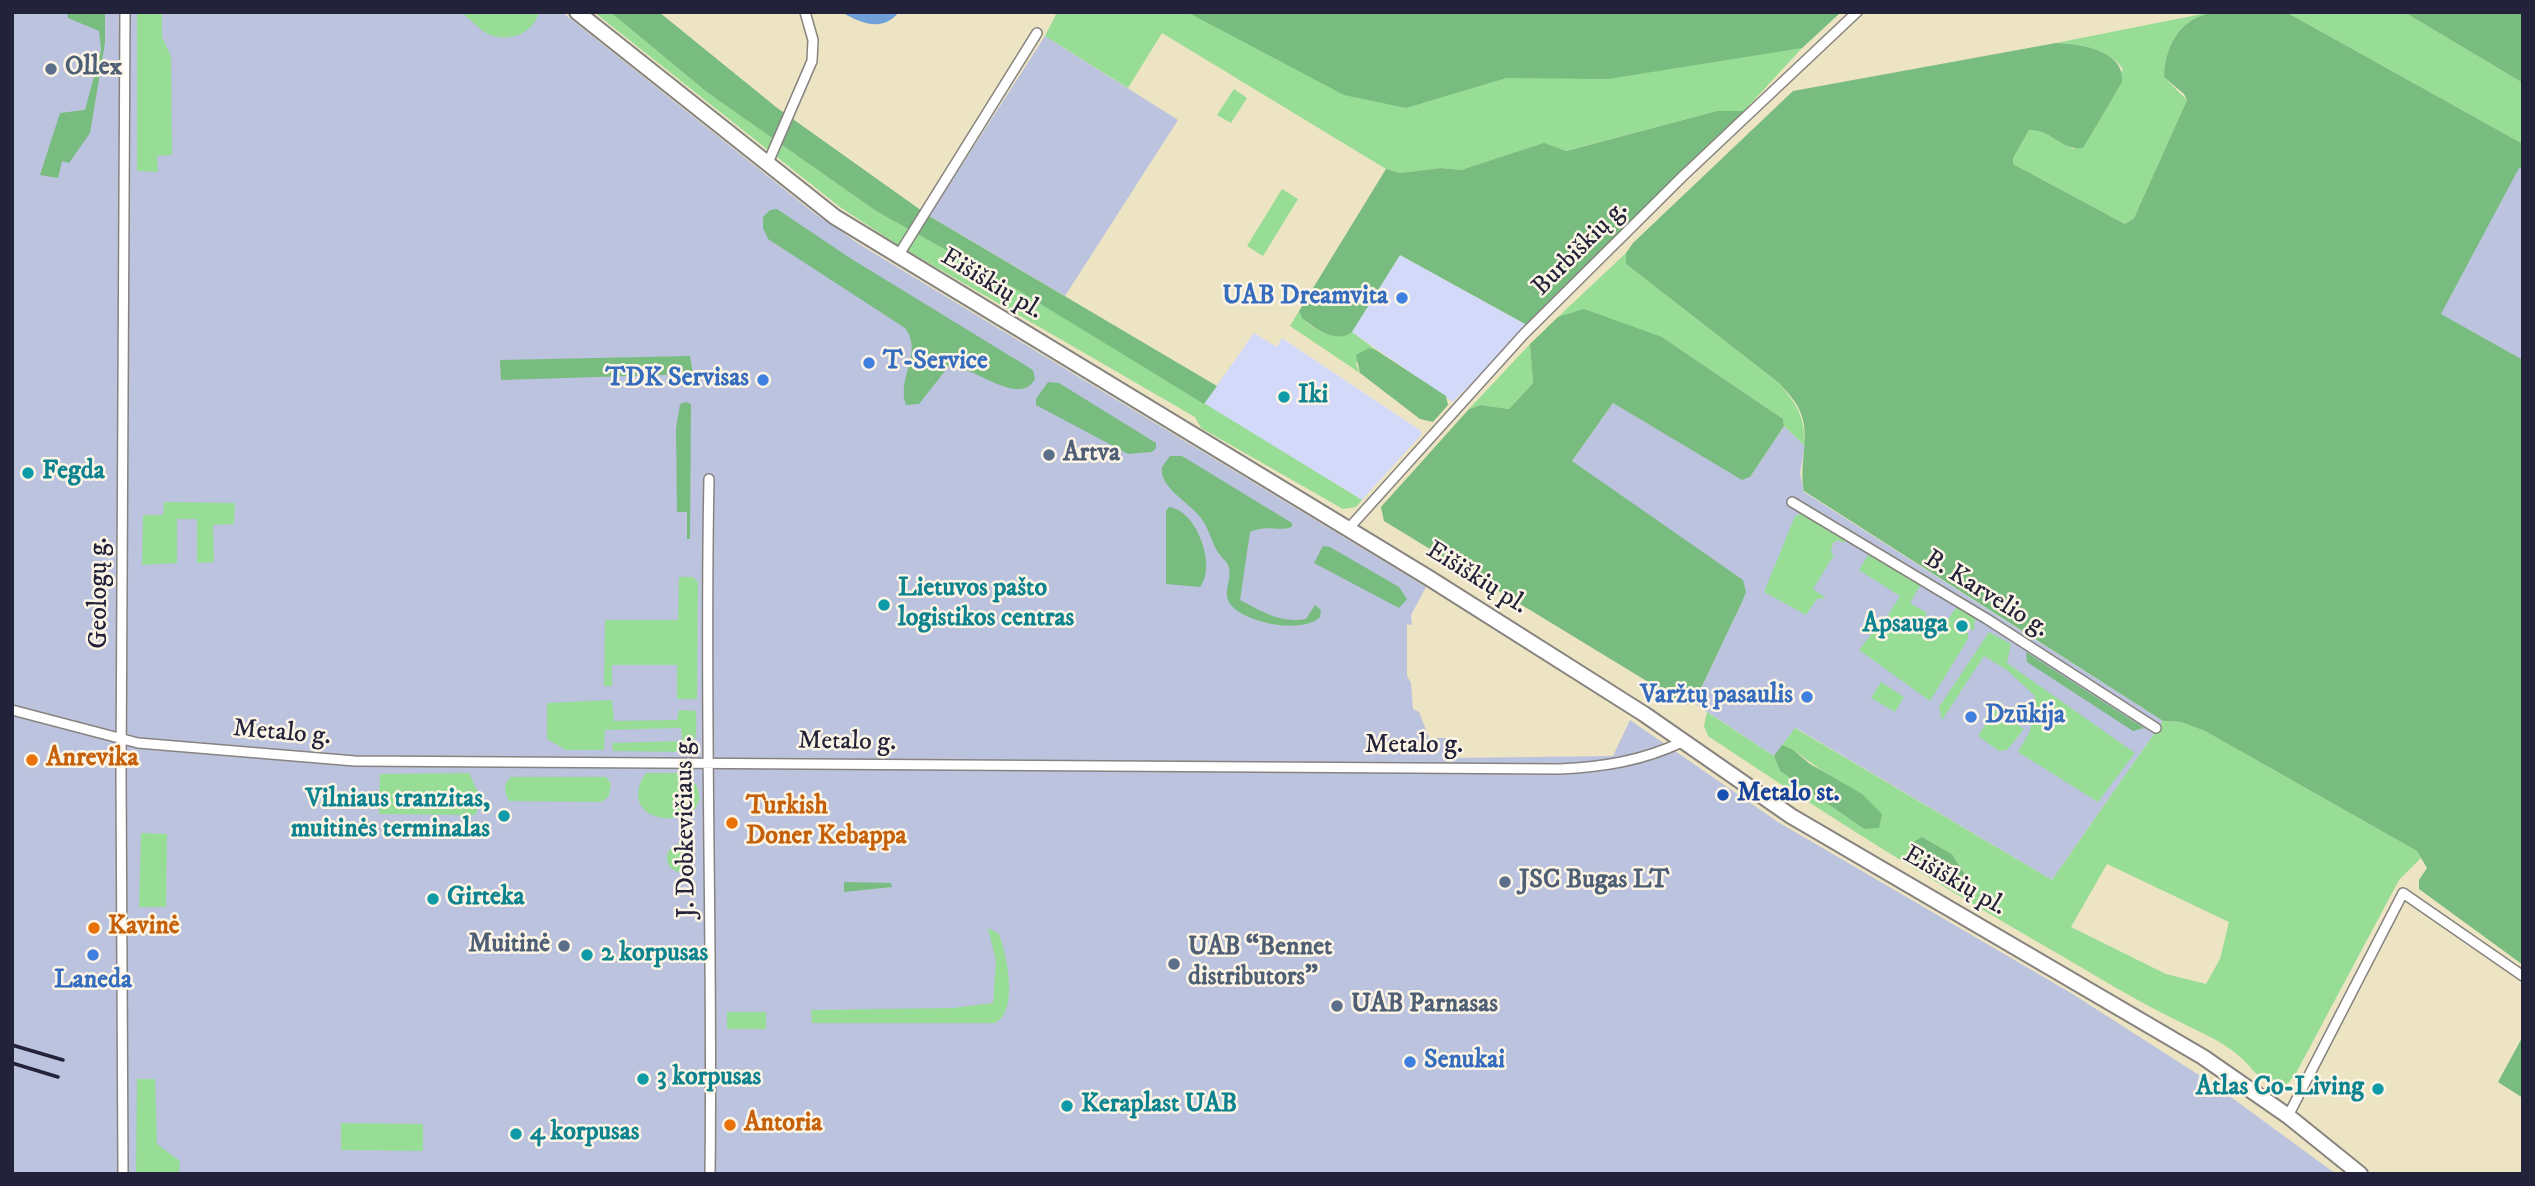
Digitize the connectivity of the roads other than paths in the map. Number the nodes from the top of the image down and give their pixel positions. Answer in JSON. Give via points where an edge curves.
{"nodes":[{"id":1,"x":125,"y":12,"type":"edge"},
{"id":2,"x":576,"y":12,"type":"edge"},
{"id":3,"x":805,"y":12,"type":"edge"},
{"id":4,"x":1857,"y":12,"type":"edge"},
{"id":5,"x":1037,"y":33,"type":"dead end"},
{"id":6,"x":767,"y":165,"type":"junction"},
{"id":7,"x":898,"y":256,"type":"junction"},
{"id":8,"x":709,"y":480,"type":"dead end"},
{"id":9,"x":1792,"y":502,"type":"dead end"},
{"id":10,"x":1349,"y":528,"type":"junction"},
{"id":11,"x":12,"y":710,"type":"edge"},
{"id":12,"x":2156,"y":728,"type":"dead end"},
{"id":13,"x":121,"y":739,"type":"junction"},
{"id":14,"x":1682,"y":741,"type":"junction"},
{"id":15,"x":708,"y":763,"type":"junction"},
{"id":16,"x":2523,"y":976,"type":"edge"},
{"id":17,"x":2288,"y":1116,"type":"junction"},
{"id":18,"x":123,"y":1174,"type":"edge"},
{"id":19,"x":710,"y":1174,"type":"edge"},
{"id":20,"x":2360,"y":1174,"type":"edge"}],
"edges":[{"from":1,"to":13,"type":"street","name":"Geologų g."},
{"from":2,"to":6,"type":"main road","name":"Eišiškių pl."},
{"from":3,"to":6,"type":"street","via":[[813,40],[812,61]]},
{"from":4,"to":10,"type":"street","name":"Burbiškių g.","via":[[1524,334]]},
{"from":5,"to":7,"type":"street"},
{"from":6,"to":7,"type":"main road","name":"Eišiškių pl.","via":[[835,217]]},
{"from":7,"to":10,"type":"main road","name":"Eišiškių pl."},
{"from":8,"to":15,"type":"street","name":"J. Dobkevičiaus g."},
{"from":9,"to":12,"type":"street","name":"B. Karvelio g."},
{"from":10,"to":14,"type":"main road","name":"Eišiškių pl."},
{"from":11,"to":13,"type":"street","name":"Metalo g."},
{"from":13,"to":15,"type":"street","name":"Metalo g.","via":[[355,761]]},
{"from":13,"to":18,"type":"street","name":"Geologų g."},
{"from":14,"to":15,"type":"street","name":"Metalo g.","via":[[1657,754],[1615,765],[1559,769]]},
{"from":14,"to":17,"type":"main road","name":"Eišiškių pl.","via":[[1791,816],[2203,1057]]},
{"from":15,"to":19,"type":"street","name":"J. Dobkevičiaus g."},
{"from":16,"to":17,"type":"street","via":[[2403,893]]},
{"from":17,"to":20,"type":"main road","name":"Eišiškių pl."}]}
